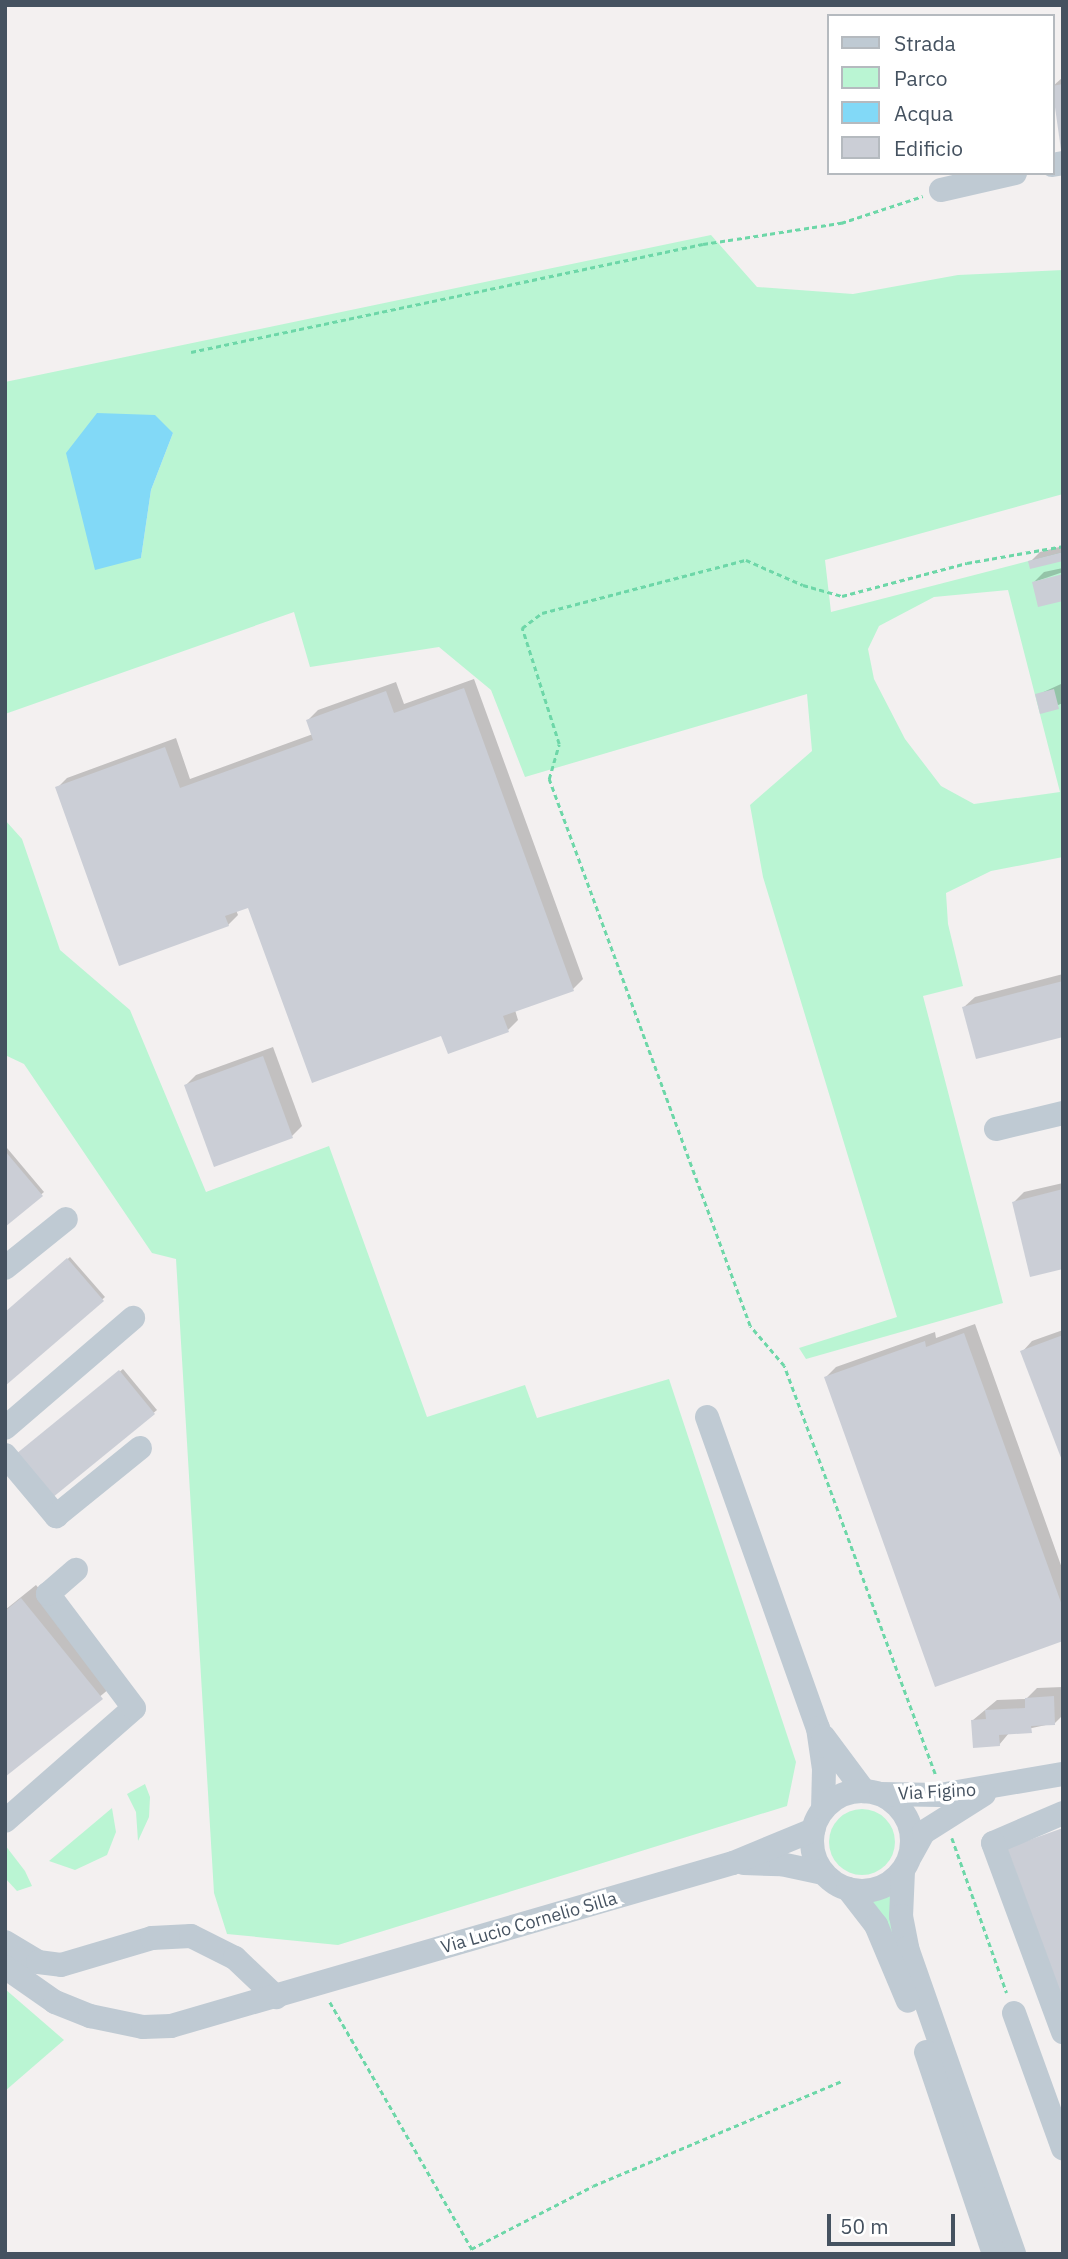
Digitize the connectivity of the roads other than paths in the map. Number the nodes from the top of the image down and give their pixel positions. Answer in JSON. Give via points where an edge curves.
{"nodes":[{"id":1,"x":1006,"y":175,"type":"edge"},
{"id":2,"x":941,"y":190,"type":"road end"},
{"id":3,"x":1063,"y":1113,"type":"edge"},
{"id":4,"x":996,"y":1129,"type":"dead end"},
{"id":5,"x":66,"y":1219,"type":"dead end"},
{"id":6,"x":5,"y":1268,"type":"edge"},
{"id":7,"x":133,"y":1318,"type":"dead end"},
{"id":8,"x":707,"y":1417,"type":"dead end"},
{"id":9,"x":5,"y":1428,"type":"edge"},
{"id":10,"x":140,"y":1448,"type":"dead end"},
{"id":11,"x":5,"y":1455,"type":"edge"},
{"id":12,"x":76,"y":1570,"type":"dead end"},
{"id":13,"x":818,"y":1728,"type":"junction"},
{"id":14,"x":1063,"y":1773,"type":"edge"},
{"id":15,"x":873,"y":1792,"type":"junction"},
{"id":16,"x":942,"y":1806,"type":"junction"},
{"id":17,"x":1063,"y":1813,"type":"edge"},
{"id":18,"x":818,"y":1819,"type":"junction"},
{"id":19,"x":5,"y":1821,"type":"edge"},
{"id":20,"x":733,"y":1863,"type":"junction"},
{"id":21,"x":907,"y":1863,"type":"junction"},
{"id":22,"x":824,"y":1873,"type":"junction"},
{"id":23,"x":848,"y":1889,"type":"junction"},
{"id":24,"x":5,"y":1942,"type":"edge"},
{"id":25,"x":5,"y":1966,"type":"edge"},
{"id":26,"x":276,"y":1997,"type":"junction"},
{"id":27,"x":1014,"y":2013,"type":"road end"},
{"id":28,"x":1063,"y":2032,"type":"edge"},
{"id":29,"x":1063,"y":2148,"type":"edge"},
{"id":30,"x":994,"y":2254,"type":"edge"},
{"id":31,"x":1014,"y":2254,"type":"edge"}],
"edges":[{"from":1,"to":2,"type":"street"},
{"from":3,"to":4,"type":"street"},
{"from":5,"to":6,"type":"street"},
{"from":7,"to":9,"type":"street"},
{"from":8,"to":13,"type":"street"},
{"from":10,"to":11,"type":"street","via":[[55,1517]]},
{"from":12,"to":19,"type":"street","via":[[48,1594],[134,1708]]},
{"from":13,"to":15,"type":"street"},
{"from":13,"to":18,"type":"street","via":[[824,1769]]},
{"from":14,"to":16,"type":"street","name":"Via Figino"},
{"from":15,"to":16,"type":"street","name":"Via Figino"},
{"from":15,"to":18,"type":"street","name":"Via Lucio Cornelio Silla","via":[[842,1794]]},
{"from":15,"to":21,"type":"street","via":[[905,1814],[913,1835]]},
{"from":16,"to":21,"type":"street","name":"Via Figino"},
{"from":17,"to":28,"type":"street","via":[[993,1843]]},
{"from":18,"to":20,"type":"street","name":"Via Lucio Cornelio Silla"},
{"from":18,"to":22,"type":"street","via":[[813,1853]]},
{"from":20,"to":22,"type":"street","name":"Via Lucio Cornelio Silla","via":[[781,1864]]},
{"from":20,"to":26,"type":"street","name":"Via Lucio Cornelio Silla"},
{"from":21,"to":23,"type":"street","via":[[882,1887]]},
{"from":21,"to":31,"type":"street","via":[[901,1916],[907,1948]]},
{"from":22,"to":23,"type":"street","name":"Via Lucio Cornelio Silla"},
{"from":23,"to":30,"type":"street","name":"Via Lucio Cornelio Silla","via":[[871,1916],[902,1981]]},
{"from":24,"to":26,"type":"street","via":[[38,1962],[61,1965],[152,1938],[191,1936],[235,1958]]},
{"from":25,"to":26,"type":"street","name":"Via Lucio Cornelio Silla","via":[[55,2002],[90,2016],[143,2026],[199,2021]]},
{"from":27,"to":29,"type":"street"}]}
